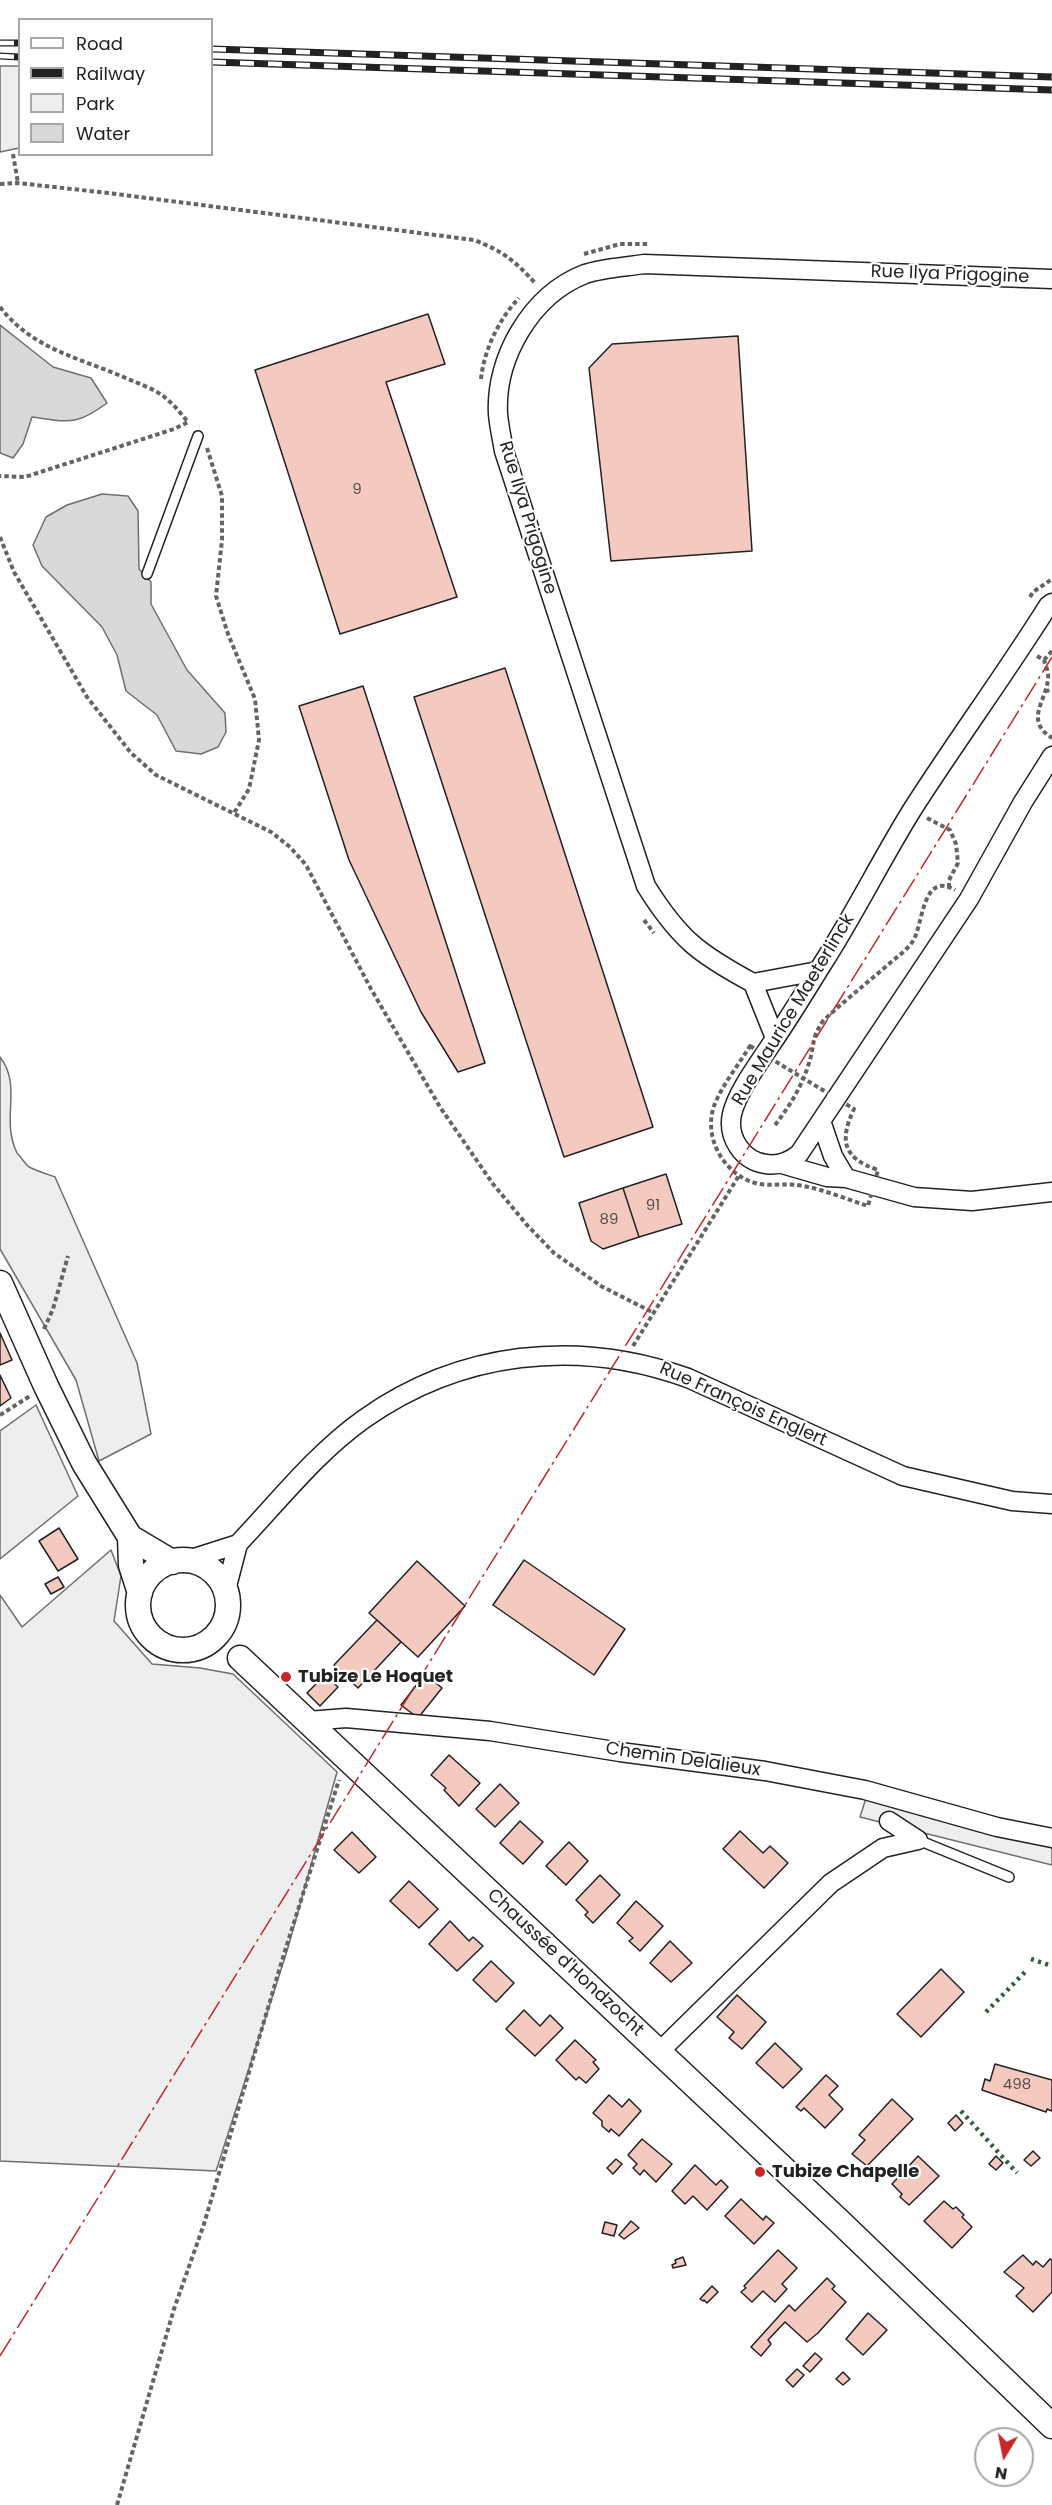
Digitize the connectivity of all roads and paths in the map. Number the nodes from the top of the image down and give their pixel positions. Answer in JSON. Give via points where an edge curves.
{"nodes":[{"id":1,"x":13,"y":154,"type":"dead end"},
{"id":2,"x":18,"y":183,"type":"junction"},
{"id":3,"x":0,"y":184,"type":"edge"},
{"id":4,"x":655,"y":244,"type":"dead end"},
{"id":5,"x":580,"y":255,"type":"dead end"},
{"id":6,"x":543,"y":276,"type":"dead end"},
{"id":7,"x":1052,"y":279,"type":"edge"},
{"id":8,"x":535,"y":282,"type":"junction"},
{"id":9,"x":529,"y":288,"type":"dead end"},
{"id":10,"x":523,"y":294,"type":"dead end"},
{"id":11,"x":548,"y":297,"type":"junction"},
{"id":12,"x":0,"y":307,"type":"edge"},
{"id":13,"x":480,"y":389,"type":"dead end"},
{"id":14,"x":188,"y":422,"type":"junction"},
{"id":15,"x":198,"y":435,"type":"junction"},
{"id":16,"x":0,"y":476,"type":"edge"},
{"id":17,"x":0,"y":537,"type":"edge"},
{"id":18,"x":147,"y":574,"type":"dead end"},
{"id":19,"x":1052,"y":603,"type":"edge"},
{"id":20,"x":1052,"y":651,"type":"edge"},
{"id":21,"x":1044,"y":660,"type":"dead end"},
{"id":22,"x":1052,"y":690,"type":"edge"},
{"id":23,"x":1045,"y":691,"type":"dead end"},
{"id":24,"x":1052,"y":756,"type":"edge"},
{"id":25,"x":912,"y":811,"type":"junction"},
{"id":26,"x":234,"y":813,"type":"junction"},
{"id":27,"x":949,"y":887,"type":"junction"},
{"id":28,"x":969,"y":898,"type":"junction"},
{"id":29,"x":640,"y":913,"type":"dead end"},
{"id":30,"x":656,"y":936,"type":"dead end"},
{"id":31,"x":818,"y":971,"type":"junction"},
{"id":32,"x":753,"y":983,"type":"junction"},
{"id":33,"x":752,"y":1038,"type":"dead end"},
{"id":34,"x":775,"y":1038,"type":"junction"},
{"id":35,"x":750,"y":1046,"type":"dead end"},
{"id":36,"x":821,"y":1121,"type":"junction"},
{"id":37,"x":775,"y":1125,"type":"dead end"},
{"id":38,"x":750,"y":1158,"type":"junction"},
{"id":39,"x":782,"y":1164,"type":"junction"},
{"id":40,"x":846,"y":1178,"type":"junction"},
{"id":41,"x":1052,"y":1192,"type":"edge"},
{"id":42,"x":68,"y":1256,"type":"dead end"},
{"id":43,"x":0,"y":1283,"type":"edge"},
{"id":44,"x":654,"y":1313,"type":"junction"},
{"id":45,"x":32,"y":1356,"type":"junction"},
{"id":46,"x":625,"y":1360,"type":"junction"},
{"id":47,"x":46,"y":1386,"type":"junction"},
{"id":48,"x":0,"y":1415,"type":"edge"},
{"id":49,"x":1052,"y":1504,"type":"edge"},
{"id":50,"x":130,"y":1537,"type":"junction"},
{"id":51,"x":238,"y":1544,"type":"junction"},
{"id":52,"x":180,"y":1561,"type":"junction"},
{"id":53,"x":140,"y":1593,"type":"junction"},
{"id":54,"x":227,"y":1602,"type":"junction"},
{"id":55,"x":192,"y":1650,"type":"junction"},
{"id":56,"x":240,"y":1658,"type":"junction"},
{"id":57,"x":308,"y":1720,"type":"junction"},
{"id":58,"x":347,"y":1757,"type":"junction"},
{"id":59,"x":890,"y":1821,"type":"dead end"},
{"id":60,"x":1052,"y":1838,"type":"edge"},
{"id":61,"x":918,"y":1840,"type":"junction"},
{"id":62,"x":1009,"y":1877,"type":"dead end"},
{"id":63,"x":659,"y":2052,"type":"junction"},
{"id":64,"x":1052,"y":2426,"type":"edge"},
{"id":65,"x":117,"y":2505,"type":"edge"}],
"edges":[{"from":1,"to":2,"type":"path"},
{"from":2,"to":3,"type":"path"},
{"from":2,"to":8,"type":"path","via":[[474,240],[500,249]]},
{"from":4,"to":5,"type":"path","via":[[620,244]]},
{"from":6,"to":8,"type":"path"},
{"from":7,"to":11,"type":"street","name":"Rue Ilya Prigogine","via":[[644,264],[586,274]]},
{"from":8,"to":9,"type":"path"},
{"from":8,"to":11,"type":"path"},
{"from":10,"to":13,"type":"path","via":[[496,331]]},
{"from":11,"to":32,"type":"street","name":"Rue Ilya Prigogine","via":[[524,324],[506,357],[498,415],[504,450],[646,886],[690,945]]},
{"from":12,"to":14,"type":"path","via":[[40,343],[149,388],[169,400]]},
{"from":14,"to":15,"type":"path"},
{"from":14,"to":16,"type":"path","via":[[25,477]]},
{"from":15,"to":18,"type":"lane"},
{"from":15,"to":26,"type":"path","via":[[207,448],[222,496],[216,596],[255,699],[259,740],[249,789]]},
{"from":17,"to":26,"type":"path","via":[[14,572],[87,697],[131,753],[156,775]]},
{"from":19,"to":25,"type":"street","name":"Rue Maurice Maeterlinck"},
{"from":20,"to":21,"type":"path"},
{"from":22,"to":23,"type":"path"},
{"from":24,"to":28,"type":"street"},
{"from":25,"to":27,"type":"path","via":[[950,830],[958,863]]},
{"from":25,"to":31,"type":"street","name":"Rue Maurice Maeterlinck"},
{"from":26,"to":44,"type":"path","via":[[271,832],[306,865],[371,989],[440,1107],[493,1184],[527,1225],[554,1253],[601,1286]]},
{"from":27,"to":28,"type":"path"},
{"from":27,"to":37,"type":"path","via":[[936,888],[925,899],[919,928],[909,948],[823,1021],[813,1035],[809,1064],[800,1086]]},
{"from":28,"to":36,"type":"street"},
{"from":29,"to":30,"type":"path"},
{"from":31,"to":32,"type":"street"},
{"from":31,"to":34,"type":"street","name":"Rue Maurice Maeterlinck"},
{"from":32,"to":34,"type":"street"},
{"from":33,"to":35,"type":"path"},
{"from":34,"to":38,"type":"street","name":"Rue Maurice Maeterlinck","via":[[732,1112],[734,1142]]},
{"from":36,"to":39,"type":"street","via":[[799,1154]]},
{"from":36,"to":40,"type":"street","via":[[833,1156]]},
{"from":38,"to":39,"type":"street","via":[[762,1164]]},
{"from":38,"to":44,"type":"path"},
{"from":39,"to":40,"type":"street","via":[[827,1177]]},
{"from":40,"to":41,"type":"street","via":[[914,1197],[972,1201]]},
{"from":42,"to":45,"type":"path","via":[[53,1309]]},
{"from":43,"to":45,"type":"main road"},
{"from":44,"to":46,"type":"path"},
{"from":45,"to":47,"type":"main road"},
{"from":46,"to":49,"type":"street","name":"Rue François Englert","via":[[688,1378],[903,1476],[1012,1501]]},
{"from":46,"to":51,"type":"street","name":"Rue François Englert","via":[[566,1354],[492,1362],[458,1371],[402,1395],[336,1442]]},
{"from":47,"to":48,"type":"path"},
{"from":47,"to":50,"type":"main road","via":[[84,1463]]},
{"from":50,"to":52,"type":"main road"},
{"from":50,"to":53,"type":"main road","via":[[131,1565]]},
{"from":51,"to":52,"type":"street"},
{"from":51,"to":54,"type":"street"},
{"from":52,"to":53,"type":"main road","via":[[155,1569]]},
{"from":52,"to":54,"type":"main road","via":[[210,1568],[222,1580]]},
{"from":53,"to":55,"type":"main road","via":[[138,1607],[148,1634],[171,1649]]},
{"from":54,"to":55,"type":"main road","via":[[225,1625],[215,1638]]},
{"from":54,"to":56,"type":"main road"},
{"from":55,"to":56,"type":"main road"},
{"from":56,"to":57,"type":"main road","name":"Chaussée d'Hondzocht"},
{"from":57,"to":58,"type":"main road","name":"Chaussée d'Hondzocht"},
{"from":57,"to":60,"type":"street","name":"Chemin Delalieux","via":[[346,1718],[490,1731],[765,1771],[865,1790],[997,1827]]},
{"from":58,"to":63,"type":"main road","name":"Chaussée d'Hondzocht"},
{"from":58,"to":65,"type":"path","via":[[204,2224],[174,2309]]},
{"from":59,"to":61,"type":"street"},
{"from":61,"to":62,"type":"lane"},
{"from":61,"to":63,"type":"street","via":[[883,1848],[831,1883]]},
{"from":63,"to":64,"type":"main road","name":"Chaussée d'Hondzocht"}]}
